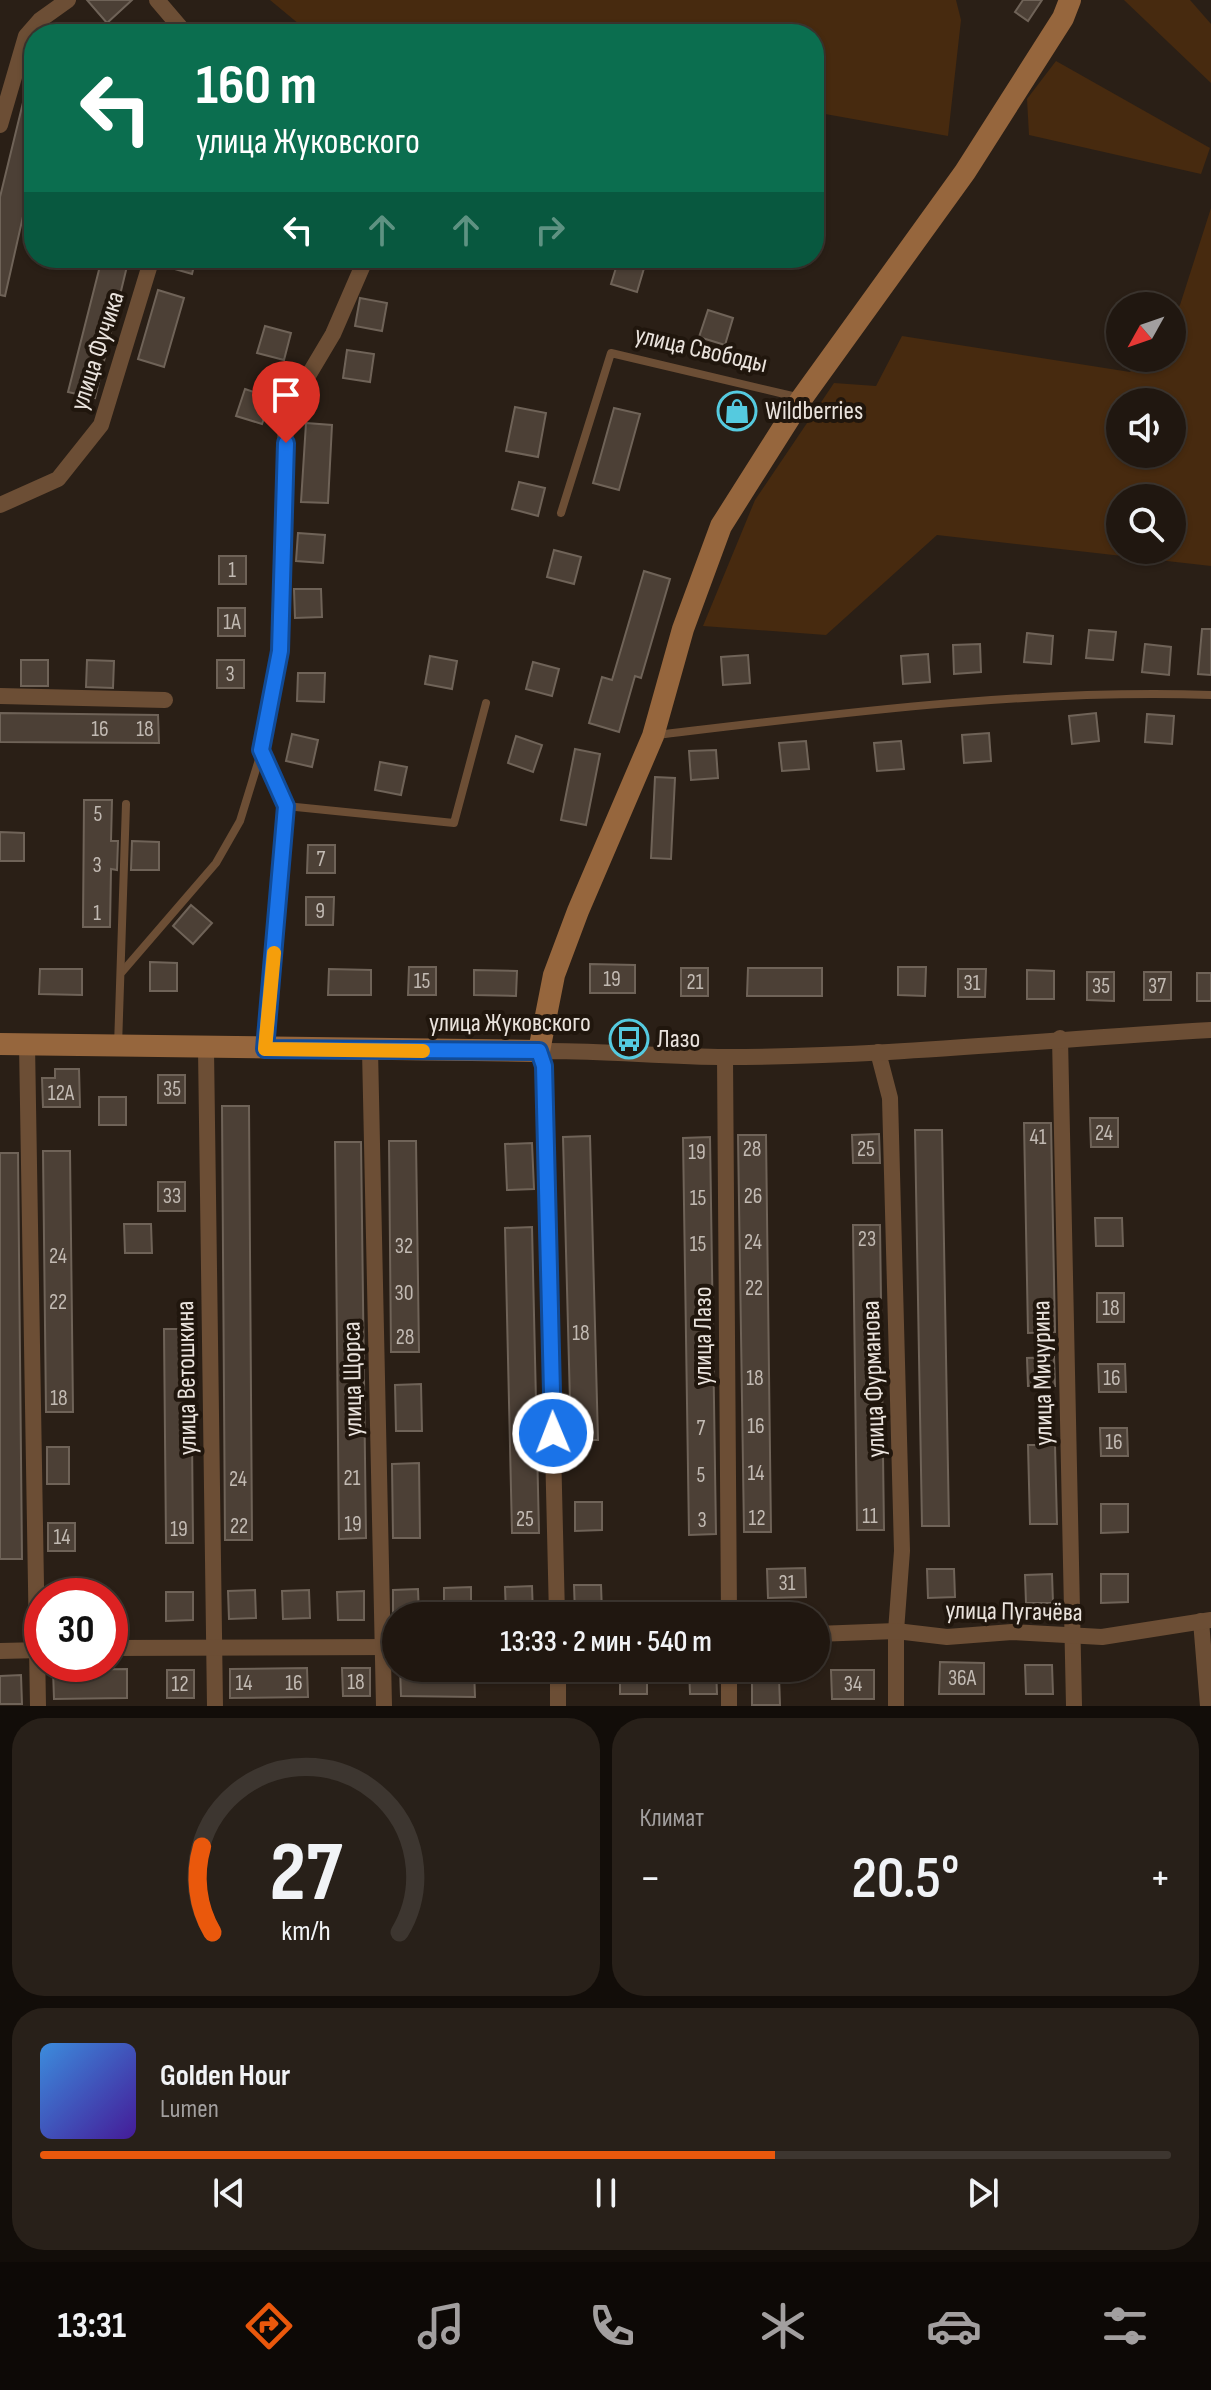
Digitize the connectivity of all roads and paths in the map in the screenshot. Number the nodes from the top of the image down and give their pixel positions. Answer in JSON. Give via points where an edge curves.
{"nodes":[{"id":1,"x":68,"y":0,"type":"edge"},
{"id":2,"x":157,"y":0,"type":"edge"},
{"id":3,"x":1070,"y":0,"type":"edge"},
{"id":4,"x":36,"y":24,"type":"edge"},
{"id":5,"x":177,"y":24,"type":"edge"},
{"id":6,"x":24,"y":43,"type":"edge"},
{"id":7,"x":0,"y":125,"type":"edge"},
{"id":8,"x":149,"y":268,"type":"edge"},
{"id":9,"x":362,"y":268,"type":"edge"},
{"id":10,"x":802,"y":398,"type":"junction"},
{"id":11,"x":0,"y":505,"type":"edge"},
{"id":12,"x":561,"y":513,"type":"dead end"},
{"id":13,"x":1211,"y":695,"type":"edge"},
{"id":14,"x":0,"y":696,"type":"edge"},
{"id":15,"x":165,"y":700,"type":"dead end"},
{"id":16,"x":486,"y":703,"type":"dead end"},
{"id":17,"x":653,"y":736,"type":"junction"},
{"id":18,"x":261,"y":750,"type":"junction"},
{"id":19,"x":126,"y":804,"type":"dead end"},
{"id":20,"x":286,"y":806,"type":"junction"},
{"id":21,"x":122,"y":972,"type":"junction"},
{"id":22,"x":1211,"y":1030,"type":"edge"},
{"id":23,"x":1060,"y":1038,"type":"junction"},
{"id":24,"x":0,"y":1044,"type":"edge"},
{"id":25,"x":27,"y":1044,"type":"junction"},
{"id":26,"x":118,"y":1046,"type":"junction"},
{"id":27,"x":206,"y":1049,"type":"junction"},
{"id":28,"x":265,"y":1049,"type":"junction"},
{"id":29,"x":370,"y":1050,"type":"junction"},
{"id":30,"x":539,"y":1051,"type":"junction"},
{"id":31,"x":878,"y":1052,"type":"junction"},
{"id":32,"x":725,"y":1057,"type":"junction"},
{"id":33,"x":38,"y":1578,"type":"edge"},
{"id":34,"x":388,"y":1602,"type":"edge"},
{"id":35,"x":557,"y":1602,"type":"edge"},
{"id":36,"x":729,"y":1602,"type":"edge"},
{"id":37,"x":1206,"y":1621,"type":"edge"},
{"id":38,"x":896,"y":1631,"type":"junction"},
{"id":39,"x":830,"y":1633,"type":"edge"},
{"id":40,"x":1073,"y":1635,"type":"junction"},
{"id":41,"x":214,"y":1646,"type":"junction"},
{"id":42,"x":382,"y":1647,"type":"edge"},
{"id":43,"x":128,"y":1648,"type":"edge"},
{"id":44,"x":24,"y":1650,"type":"edge"},
{"id":45,"x":0,"y":1651,"type":"edge"},
{"id":46,"x":39,"y":1682,"type":"edge"},
{"id":47,"x":386,"y":1682,"type":"edge"},
{"id":48,"x":558,"y":1682,"type":"edge"},
{"id":49,"x":729,"y":1682,"type":"edge"},
{"id":50,"x":38,"y":1706,"type":"edge"},
{"id":51,"x":215,"y":1706,"type":"edge"},
{"id":52,"x":384,"y":1706,"type":"edge"},
{"id":53,"x":558,"y":1706,"type":"edge"},
{"id":54,"x":729,"y":1706,"type":"edge"},
{"id":55,"x":896,"y":1706,"type":"edge"},
{"id":56,"x":1074,"y":1706,"type":"edge"},
{"id":57,"x":1208,"y":1706,"type":"edge"}],
"edges":[{"from":1,"to":4,"type":"street"},
{"from":2,"to":5,"type":"street"},
{"from":3,"to":10,"type":"street","via":[[965,172]]},
{"from":6,"to":7,"type":"street"},
{"from":8,"to":11,"type":"street","name":"улица Фучика","via":[[101,425],[58,479]]},
{"from":9,"to":18,"type":"street","via":[[333,334],[286,413],[280,651]]},
{"from":10,"to":12,"type":"lane","name":"улица Свободы","via":[[611,353]]},
{"from":10,"to":17,"type":"street","via":[[721,526],[683,629]]},
{"from":13,"to":17,"type":"lane","via":[[1134,692],[858,710]]},
{"from":14,"to":15,"type":"street"},
{"from":16,"to":20,"type":"lane","via":[[454,823]]},
{"from":17,"to":30,"type":"street","via":[[554,975]]},
{"from":18,"to":20,"type":"street"},
{"from":18,"to":21,"type":"lane","via":[[240,821],[216,863]]},
{"from":19,"to":21,"type":"lane"},
{"from":20,"to":28,"type":"street"},
{"from":21,"to":26,"type":"lane"},
{"from":22,"to":23,"type":"street","name":"улица Жуковского"},
{"from":23,"to":31,"type":"street","name":"улица Жуковского"},
{"from":23,"to":40,"type":"street","name":"улица Мичурина"},
{"from":24,"to":25,"type":"street","name":"улица Жуковского"},
{"from":25,"to":26,"type":"street","name":"улица Жуковского"},
{"from":25,"to":33,"type":"street"},
{"from":26,"to":27,"type":"street","name":"улица Жуковского"},
{"from":27,"to":28,"type":"street","name":"улица Жуковского"},
{"from":27,"to":41,"type":"street","name":"улица Ветошкина"},
{"from":28,"to":29,"type":"street","name":"улица Жуковского"},
{"from":29,"to":30,"type":"street","name":"улица Жуковского"},
{"from":29,"to":34,"type":"street","name":"улица Щорса"},
{"from":30,"to":32,"type":"street","name":"улица Жуковского"},
{"from":30,"to":35,"type":"street","via":[[544,1066]]},
{"from":31,"to":32,"type":"street","name":"улица Жуковского"},
{"from":31,"to":38,"type":"street","name":"улица Фурманова","via":[[890,1098],[902,1551]]},
{"from":32,"to":36,"type":"street","name":"улица Лазо"},
{"from":37,"to":40,"type":"street","name":"улица Пугачёва","via":[[1102,1637]]},
{"from":37,"to":57,"type":"street"},
{"from":38,"to":39,"type":"street","name":"улица Пугачёва"},
{"from":38,"to":40,"type":"street","name":"улица Пугачёва","via":[[947,1637]]},
{"from":38,"to":55,"type":"street","name":"улица Фурманова"},
{"from":40,"to":56,"type":"street","name":"улица Мичурина"},
{"from":41,"to":42,"type":"street"},
{"from":41,"to":43,"type":"street"},
{"from":41,"to":51,"type":"street","name":"улица Ветошкина"},
{"from":44,"to":45,"type":"street"},
{"from":46,"to":50,"type":"street"},
{"from":47,"to":52,"type":"street","name":"улица Щорса"},
{"from":48,"to":53,"type":"street"},
{"from":49,"to":54,"type":"street"}]}
